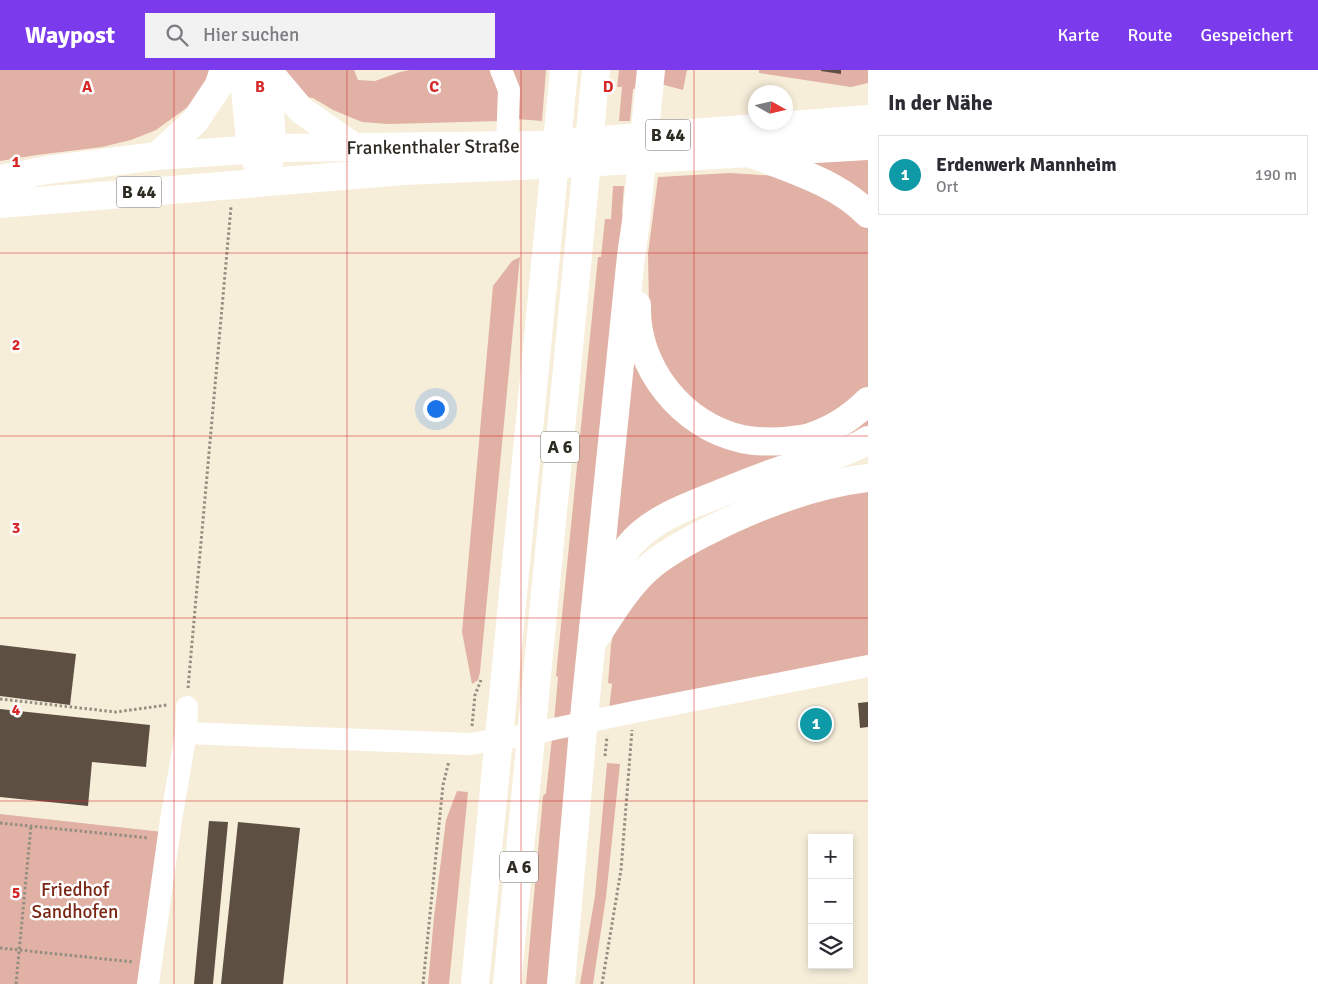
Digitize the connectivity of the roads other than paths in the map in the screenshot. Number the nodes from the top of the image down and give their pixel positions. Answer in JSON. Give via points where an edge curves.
{"nodes":[{"id":1,"x":224,"y":70,"type":"edge"},
{"id":2,"x":259,"y":70,"type":"edge"},
{"id":3,"x":501,"y":70,"type":"edge"},
{"id":4,"x":564,"y":70,"type":"edge"},
{"id":5,"x":596,"y":70,"type":"edge"},
{"id":6,"x":652,"y":70,"type":"edge"},
{"id":7,"x":868,"y":119,"type":"edge"},
{"id":8,"x":507,"y":145,"type":"junction"},
{"id":9,"x":868,"y":146,"type":"edge"},
{"id":10,"x":354,"y":147,"type":"junction"},
{"id":11,"x":262,"y":148,"type":"junction"},
{"id":12,"x":747,"y":152,"type":"junction"},
{"id":13,"x":157,"y":156,"type":"junction"},
{"id":14,"x":0,"y":179,"type":"edge"},
{"id":15,"x":265,"y":182,"type":"junction"},
{"id":16,"x":0,"y":204,"type":"edge"},
{"id":17,"x":868,"y":214,"type":"edge"},
{"id":18,"x":636,"y":221,"type":"junction"},
{"id":19,"x":868,"y":401,"type":"edge"},
{"id":20,"x":868,"y":440,"type":"edge"},
{"id":21,"x":868,"y":478,"type":"edge"},
{"id":22,"x":596,"y":599,"type":"junction"},
{"id":23,"x":592,"y":643,"type":"junction"},
{"id":24,"x":868,"y":666,"type":"edge"},
{"id":25,"x":177,"y":706,"type":"road end"},
{"id":26,"x":186,"y":732,"type":"junction"},
{"id":27,"x":148,"y":984,"type":"edge"},
{"id":28,"x":475,"y":984,"type":"edge"},
{"id":29,"x":507,"y":984,"type":"edge"},
{"id":30,"x":561,"y":984,"type":"edge"}],
"edges":[{"from":1,"to":13,"type":"main road","via":[[219,85],[195,121]]},
{"from":2,"to":10,"type":"main road","via":[[301,110]]},
{"from":2,"to":11,"type":"main road"},
{"from":3,"to":8,"type":"lane","via":[[509,90]]},
{"from":4,"to":28,"type":"main road","number":"A 6"},
{"from":5,"to":29,"type":"main road","number":"A 6"},
{"from":6,"to":18,"type":"main road"},
{"from":7,"to":8,"type":"main road","name":"Frankenthaler Straße","number":"B 44"},
{"from":8,"to":10,"type":"main road","name":"Frankenthaler Straße","number":"B 44"},
{"from":9,"to":12,"type":"main road","name":"Frankenthaler Straße","number":"B 44"},
{"from":10,"to":11,"type":"main road","name":"Frankenthaler Straße","number":"B 44"},
{"from":11,"to":13,"type":"main road","name":"Frankenthaler Straße","number":"B 44"},
{"from":11,"to":15,"type":"main road"},
{"from":12,"to":15,"type":"main road","name":"Frankenthaler Straße","number":"B 44"},
{"from":12,"to":17,"type":"main road","via":[[835,189]]},
{"from":13,"to":14,"type":"main road","name":"Frankenthaler Straße","number":"B 44"},
{"from":15,"to":16,"type":"main road","name":"Frankenthaler Straße","number":"B 44"},
{"from":18,"to":19,"type":"main road","via":[[636,316],[642,343],[656,376],[684,409],[728,435],[775,442],[809,437],[826,430],[844,421]]},
{"from":18,"to":22,"type":"main road"},
{"from":20,"to":22,"type":"main road","via":[[845,452],[753,480],[661,519],[629,545]]},
{"from":21,"to":23,"type":"main road","via":[[817,487],[775,501],[730,519],[665,555],[628,589]]},
{"from":22,"to":23,"type":"main road"},
{"from":23,"to":30,"type":"main road"},
{"from":24,"to":26,"type":"lane","via":[[516,737],[462,744]]},
{"from":25,"to":26,"type":"lane"},
{"from":26,"to":27,"type":"lane"}]}
